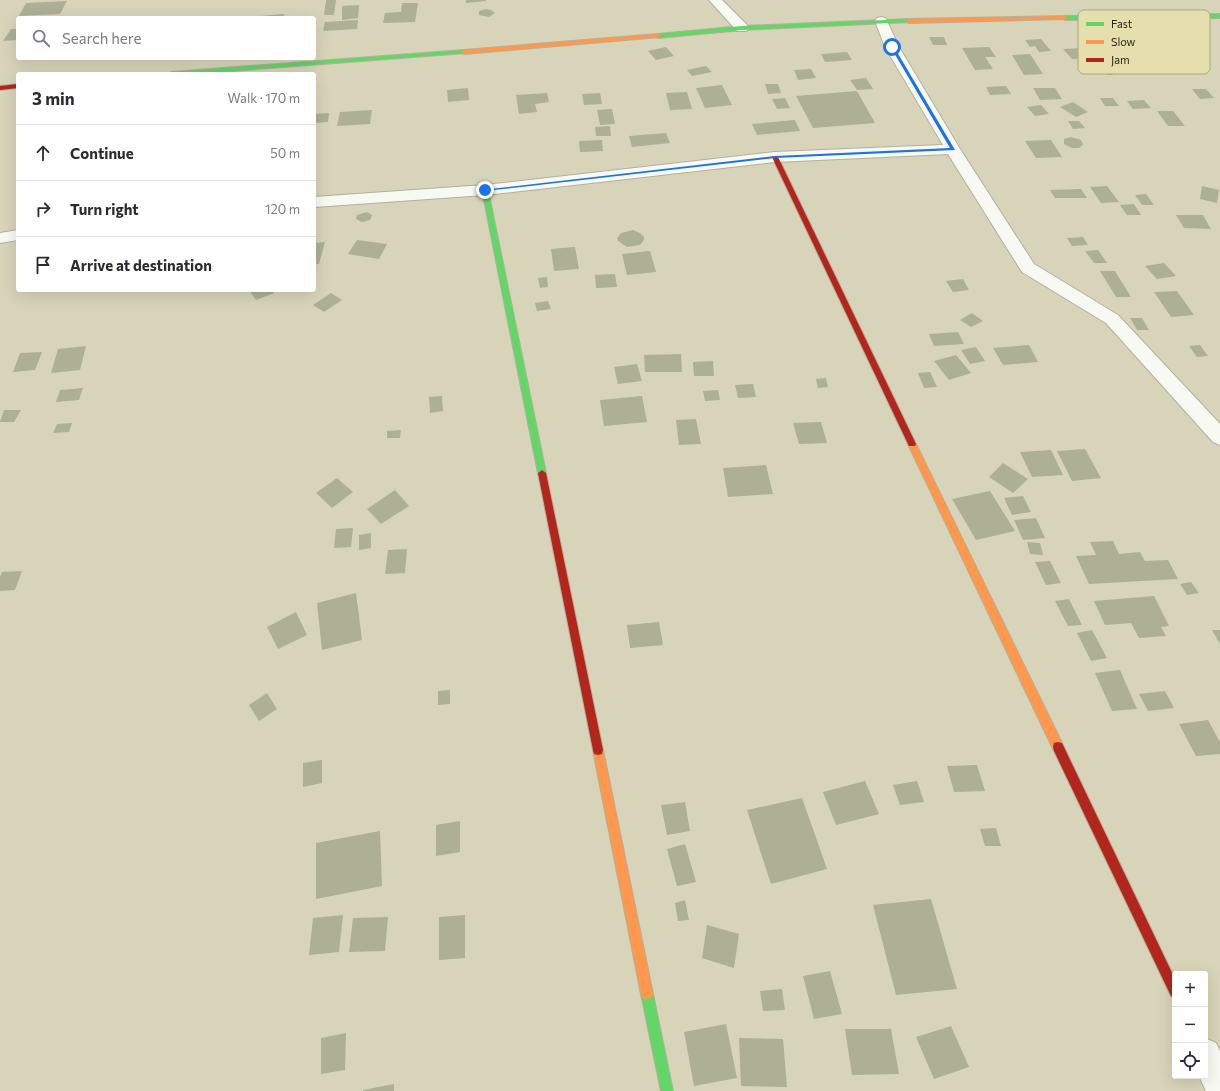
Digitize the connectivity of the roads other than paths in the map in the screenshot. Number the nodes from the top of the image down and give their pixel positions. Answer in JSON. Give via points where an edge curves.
{"nodes":[{"id":1,"x":715,"y":0,"type":"edge"},
{"id":2,"x":1210,"y":16,"type":"edge"},
{"id":3,"x":1220,"y":16,"type":"edge"},
{"id":4,"x":1078,"y":18,"type":"edge"},
{"id":5,"x":880,"y":21,"type":"junction"},
{"id":6,"x":742,"y":28,"type":"junction"},
{"id":7,"x":197,"y":72,"type":"edge"},
{"id":8,"x":16,"y":86,"type":"edge"},
{"id":9,"x":0,"y":88,"type":"edge"},
{"id":10,"x":953,"y":149,"type":"junction"},
{"id":11,"x":775,"y":157,"type":"junction"},
{"id":12,"x":485,"y":190,"type":"junction"},
{"id":13,"x":316,"y":202,"type":"edge"},
{"id":14,"x":16,"y":236,"type":"edge"},
{"id":15,"x":0,"y":238,"type":"edge"},
{"id":16,"x":1220,"y":437,"type":"edge"},
{"id":17,"x":1172,"y":986,"type":"edge"},
{"id":18,"x":1208,"y":1060,"type":"edge"},
{"id":19,"x":1220,"y":1086,"type":"edge"},
{"id":20,"x":667,"y":1091,"type":"edge"}],
"edges":[{"from":1,"to":6,"type":"street"},
{"from":2,"to":3,"type":"street"},
{"from":4,"to":5,"type":"street"},
{"from":5,"to":6,"type":"street"},
{"from":5,"to":10,"type":"street","via":[[892,47]]},
{"from":6,"to":7,"type":"street","via":[[509,49]]},
{"from":8,"to":9,"type":"street"},
{"from":10,"to":11,"type":"street"},
{"from":10,"to":16,"type":"street","via":[[1028,268],[1112,319]]},
{"from":11,"to":12,"type":"street"},
{"from":11,"to":17,"type":"street"},
{"from":12,"to":13,"type":"street"},
{"from":12,"to":20,"type":"street"},
{"from":14,"to":15,"type":"street"},
{"from":18,"to":19,"type":"street"}]}
